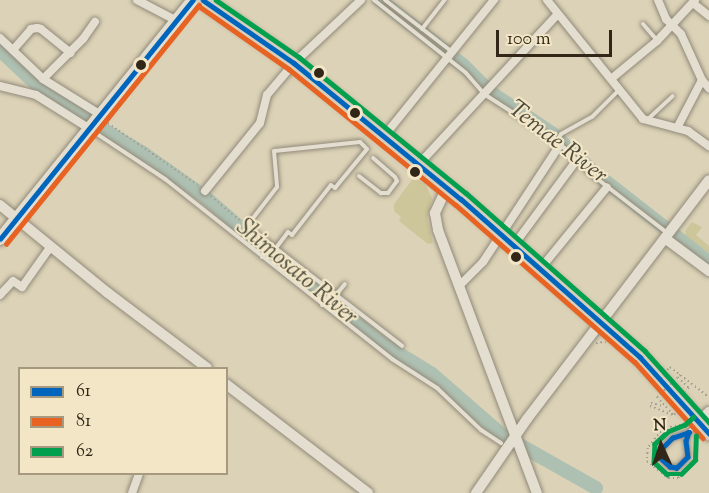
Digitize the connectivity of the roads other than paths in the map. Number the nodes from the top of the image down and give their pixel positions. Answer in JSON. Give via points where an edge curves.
{"nodes":[{"id":1,"x":137,"y":0,"type":"edge"},
{"id":2,"x":193,"y":0,"type":"edge"},
{"id":3,"x":203,"y":0,"type":"edge"},
{"id":4,"x":361,"y":0,"type":"edge"},
{"id":5,"x":374,"y":0,"type":"edge"},
{"id":6,"x":385,"y":0,"type":"edge"},
{"id":7,"x":445,"y":0,"type":"edge"},
{"id":8,"x":494,"y":0,"type":"edge"},
{"id":9,"x":547,"y":0,"type":"edge"},
{"id":10,"x":658,"y":0,"type":"edge"},
{"id":11,"x":694,"y":2,"type":"edge"},
{"id":12,"x":557,"y":15,"type":"junction"},
{"id":13,"x":709,"y":16,"type":"edge"},
{"id":14,"x":177,"y":21,"type":"junction"},
{"id":15,"x":95,"y":22,"type":"dead end"},
{"id":16,"x":643,"y":24,"type":"dead end"},
{"id":17,"x":673,"y":25,"type":"junction"},
{"id":18,"x":422,"y":28,"type":"junction"},
{"id":19,"x":0,"y":39,"type":"edge"},
{"id":20,"x":657,"y":41,"type":"junction"},
{"id":21,"x":13,"y":50,"type":"junction"},
{"id":22,"x":71,"y":53,"type":"junction"},
{"id":23,"x":451,"y":56,"type":"junction"},
{"id":24,"x":294,"y":63,"type":"junction"},
{"id":25,"x":43,"y":79,"type":"junction"},
{"id":26,"x":611,"y":79,"type":"junction"},
{"id":27,"x":702,"y":80,"type":"junction"},
{"id":28,"x":0,"y":86,"type":"edge"},
{"id":29,"x":709,"y":88,"type":"edge"},
{"id":30,"x":620,"y":89,"type":"junction"},
{"id":31,"x":487,"y":91,"type":"junction"},
{"id":32,"x":673,"y":96,"type":"dead end"},
{"id":33,"x":100,"y":116,"type":"junction"},
{"id":34,"x":646,"y":120,"type":"junction"},
{"id":35,"x":676,"y":128,"type":"junction"},
{"id":36,"x":90,"y":129,"type":"junction"},
{"id":37,"x":386,"y":135,"type":"junction"},
{"id":38,"x":558,"y":143,"type":"junction"},
{"id":39,"x":709,"y":146,"type":"edge"},
{"id":40,"x":373,"y":158,"type":"dead end"},
{"id":41,"x":576,"y":160,"type":"junction"},
{"id":42,"x":419,"y":164,"type":"junction"},
{"id":43,"x":359,"y":176,"type":"dead end"},
{"id":44,"x":709,"y":180,"type":"edge"},
{"id":45,"x":447,"y":187,"type":"junction"},
{"id":46,"x":607,"y":187,"type":"junction"},
{"id":47,"x":205,"y":191,"type":"road end"},
{"id":48,"x":0,"y":205,"type":"edge"},
{"id":49,"x":17,"y":219,"type":"junction"},
{"id":50,"x":500,"y":234,"type":"junction"},
{"id":51,"x":668,"y":237,"type":"junction"},
{"id":52,"x":0,"y":239,"type":"edge"},
{"id":53,"x":514,"y":245,"type":"junction"},
{"id":54,"x":51,"y":246,"type":"junction"},
{"id":55,"x":274,"y":246,"type":"junction"},
{"id":56,"x":262,"y":257,"type":"junction"},
{"id":57,"x":541,"y":268,"type":"junction"},
{"id":58,"x":709,"y":271,"type":"edge"},
{"id":59,"x":345,"y":284,"type":"dead end"},
{"id":60,"x":459,"y":286,"type":"junction"},
{"id":61,"x":334,"y":294,"type":"junction"},
{"id":62,"x":0,"y":295,"type":"edge"},
{"id":63,"x":322,"y":305,"type":"junction"},
{"id":64,"x":602,"y":322,"type":"junction"},
{"id":65,"x":402,"y":346,"type":"dead end"},
{"id":66,"x":204,"y":367,"type":"edge"},
{"id":67,"x":228,"y":386,"type":"edge"},
{"id":68,"x":704,"y":417,"type":"edge"},
{"id":69,"x":689,"y":432,"type":"junction"},
{"id":70,"x":516,"y":435,"type":"junction"},
{"id":71,"x":705,"y":435,"type":"edge"},
{"id":72,"x":501,"y":443,"type":"dead end"},
{"id":73,"x":140,"y":475,"type":"edge"},
{"id":74,"x":132,"y":493,"type":"edge"},
{"id":75,"x":368,"y":493,"type":"edge"},
{"id":76,"x":476,"y":493,"type":"edge"},
{"id":77,"x":537,"y":493,"type":"edge"}],
"edges":[{"from":1,"to":14,"type":"street"},
{"from":2,"to":14,"type":"main road"},
{"from":3,"to":24,"type":"main road"},
{"from":4,"to":24,"type":"street"},
{"from":5,"to":23,"type":"lane"},
{"from":6,"to":18,"type":"lane"},
{"from":7,"to":18,"type":"lane"},
{"from":8,"to":23,"type":"street"},
{"from":9,"to":12,"type":"street"},
{"from":10,"to":17,"type":"street"},
{"from":11,"to":13,"type":"street"},
{"from":11,"to":17,"type":"street"},
{"from":12,"to":26,"type":"street"},
{"from":12,"to":31,"type":"street"},
{"from":14,"to":33,"type":"main road"},
{"from":15,"to":22,"type":"street"},
{"from":16,"to":20,"type":"lane"},
{"from":17,"to":20,"type":"street"},
{"from":17,"to":27,"type":"street"},
{"from":18,"to":23,"type":"lane"},
{"from":19,"to":21,"type":"street"},
{"from":20,"to":26,"type":"street"},
{"from":21,"to":22,"type":"street","via":[[32,29],[41,28]]},
{"from":21,"to":25,"type":"street"},
{"from":22,"to":25,"type":"street"},
{"from":23,"to":31,"type":"lane"},
{"from":23,"to":37,"type":"street"},
{"from":24,"to":37,"type":"main road"},
{"from":24,"to":47,"type":"street","via":[[267,95],[260,123]]},
{"from":25,"to":33,"type":"street"},
{"from":26,"to":30,"type":"street"},
{"from":27,"to":29,"type":"street"},
{"from":27,"to":35,"type":"street"},
{"from":28,"to":36,"type":"street","via":[[36,95]]},
{"from":30,"to":34,"type":"street"},
{"from":30,"to":38,"type":"lane","via":[[592,117],[561,134]]},
{"from":31,"to":38,"type":"lane"},
{"from":31,"to":42,"type":"street"},
{"from":32,"to":34,"type":"lane"},
{"from":33,"to":36,"type":"main road"},
{"from":34,"to":35,"type":"street"},
{"from":35,"to":39,"type":"street","via":[[688,131]]},
{"from":36,"to":49,"type":"main road"},
{"from":36,"to":56,"type":"lane","via":[[165,179]]},
{"from":37,"to":42,"type":"main road"},
{"from":38,"to":41,"type":"lane"},
{"from":38,"to":50,"type":"street"},
{"from":40,"to":43,"type":"lane","via":[[395,177],[388,193],[381,193]]},
{"from":41,"to":46,"type":"lane"},
{"from":41,"to":53,"type":"street"},
{"from":42,"to":45,"type":"main road"},
{"from":44,"to":51,"type":"street"},
{"from":45,"to":50,"type":"main road"},
{"from":45,"to":60,"type":"street","via":[[435,213]]},
{"from":46,"to":51,"type":"lane"},
{"from":46,"to":57,"type":"street"},
{"from":48,"to":49,"type":"street"},
{"from":49,"to":52,"type":"main road"},
{"from":49,"to":54,"type":"street"},
{"from":50,"to":53,"type":"main road"},
{"from":50,"to":60,"type":"street","via":[[483,262]]},
{"from":51,"to":58,"type":"street"},
{"from":51,"to":64,"type":"street"},
{"from":53,"to":57,"type":"main road"},
{"from":54,"to":62,"type":"street","via":[[22,287],[13,281]]},
{"from":54,"to":66,"type":"street"},
{"from":55,"to":55,"type":"lane","via":[[247,226],[277,187],[274,151],[360,142],[367,148],[335,189],[331,185],[292,235],[288,232]]},
{"from":55,"to":56,"type":"lane"},
{"from":55,"to":61,"type":"lane"},
{"from":56,"to":63,"type":"lane"},
{"from":57,"to":64,"type":"main road"},
{"from":59,"to":61,"type":"lane"},
{"from":60,"to":70,"type":"street"},
{"from":61,"to":63,"type":"lane"},
{"from":61,"to":65,"type":"lane"},
{"from":63,"to":72,"type":"lane","via":[[437,388],[481,430]]},
{"from":64,"to":68,"type":"main road"},
{"from":64,"to":70,"type":"street"},
{"from":67,"to":75,"type":"street"},
{"from":68,"to":69,"type":"lane"},
{"from":68,"to":71,"type":"main road"},
{"from":69,"to":69,"type":"lane","via":[[688,458],[677,468],[670,467],[660,458],[661,449],[672,438]]},
{"from":70,"to":76,"type":"street"},
{"from":70,"to":77,"type":"street"},
{"from":73,"to":74,"type":"street"}]}
